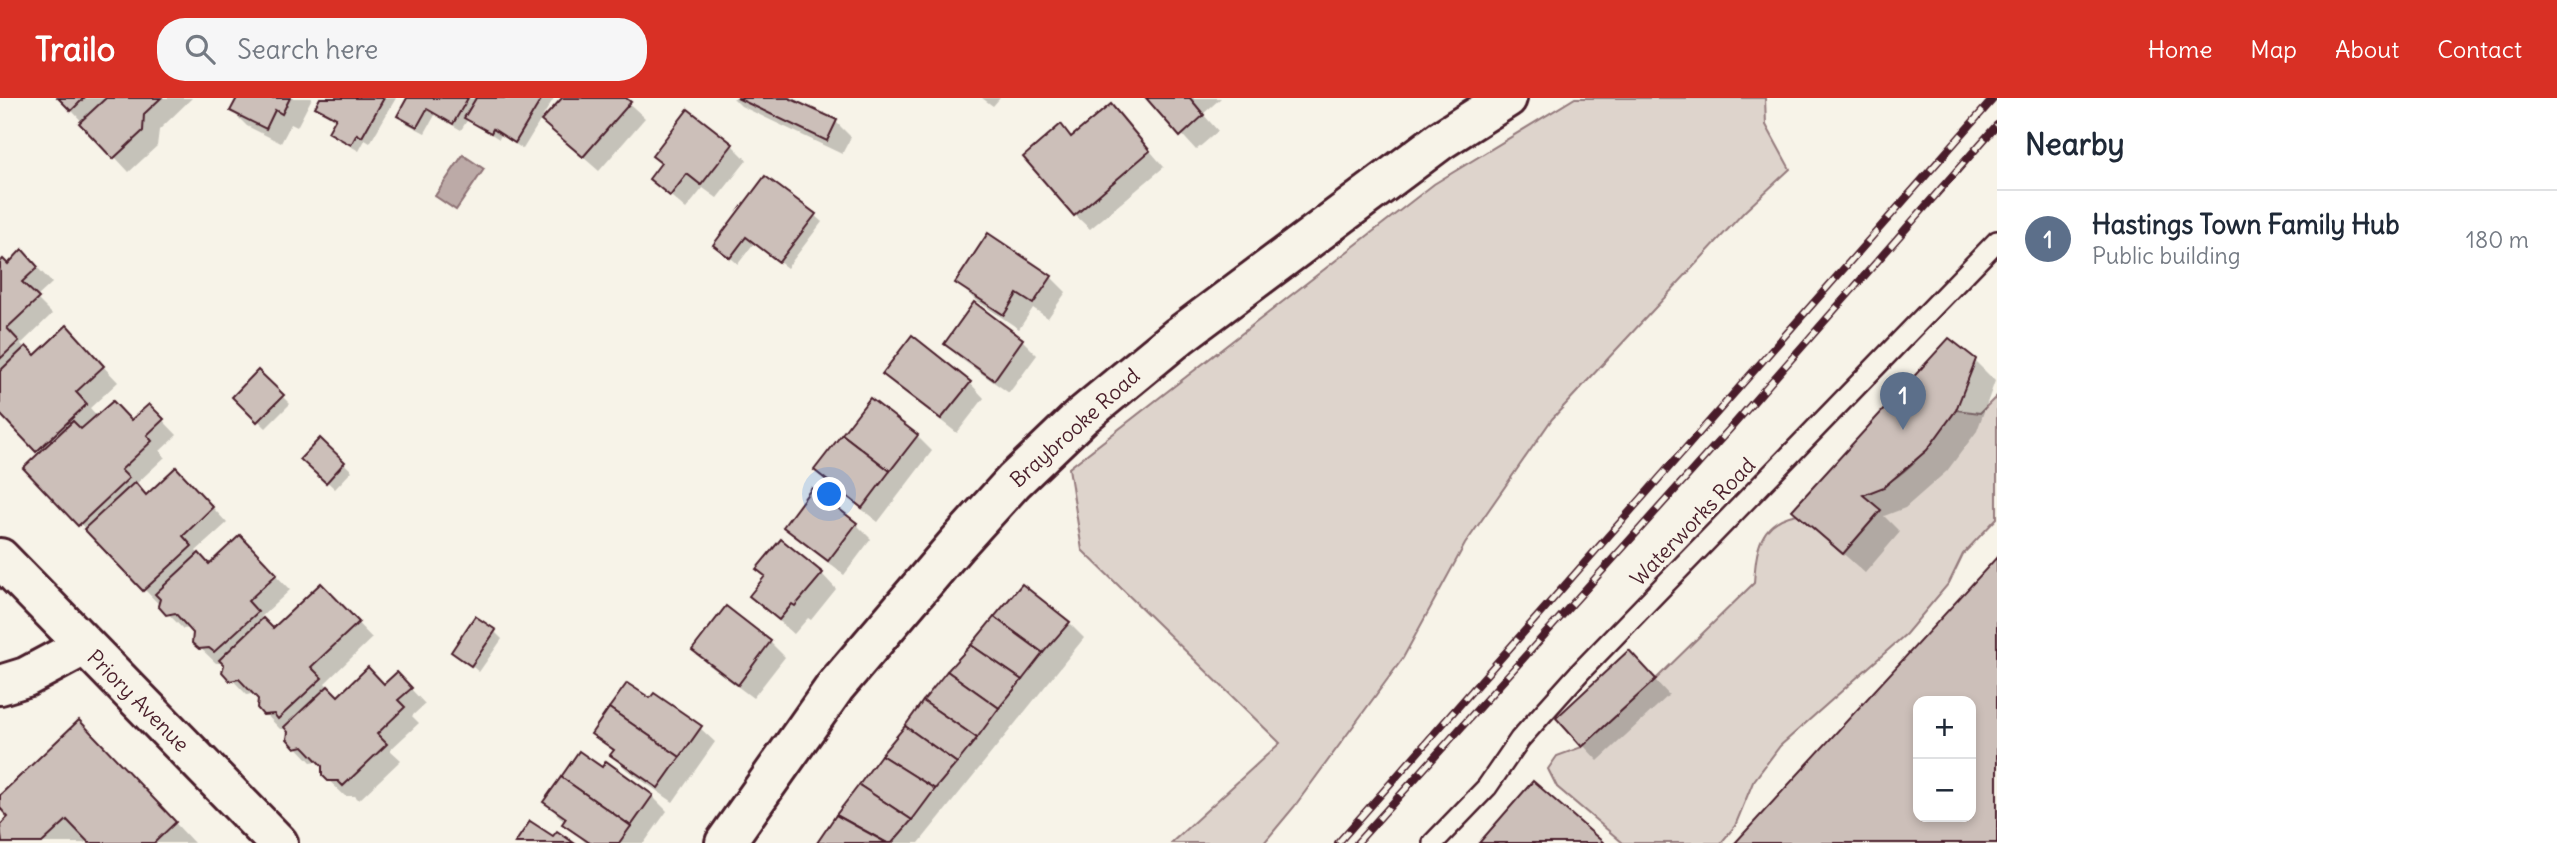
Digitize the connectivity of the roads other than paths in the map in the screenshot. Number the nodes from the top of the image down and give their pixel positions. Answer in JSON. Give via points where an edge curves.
{"nodes":[{"id":1,"x":1507,"y":98,"type":"edge"},
{"id":2,"x":1997,"y":242,"type":"edge"},
{"id":3,"x":0,"y":558,"type":"edge"},
{"id":4,"x":84,"y":646,"type":"junction"},
{"id":5,"x":0,"y":685,"type":"edge"},
{"id":6,"x":278,"y":843,"type":"edge"},
{"id":7,"x":724,"y":843,"type":"edge"},
{"id":8,"x":1433,"y":843,"type":"edge"}],
"edges":[{"from":1,"to":7,"type":"street","name":"Braybrooke Road","via":[[1441,140],[1179,336],[1014,481],[835,687]]},
{"from":2,"to":8,"type":"lane","name":"Waterworks Road","via":[[1580,672],[1520,739],[1487,787]]},
{"from":3,"to":4,"type":"street","name":"Priory Avenue"},
{"from":4,"to":5,"type":"street","via":[[26,677]]},
{"from":4,"to":6,"type":"street","name":"Priory Avenue"}]}
